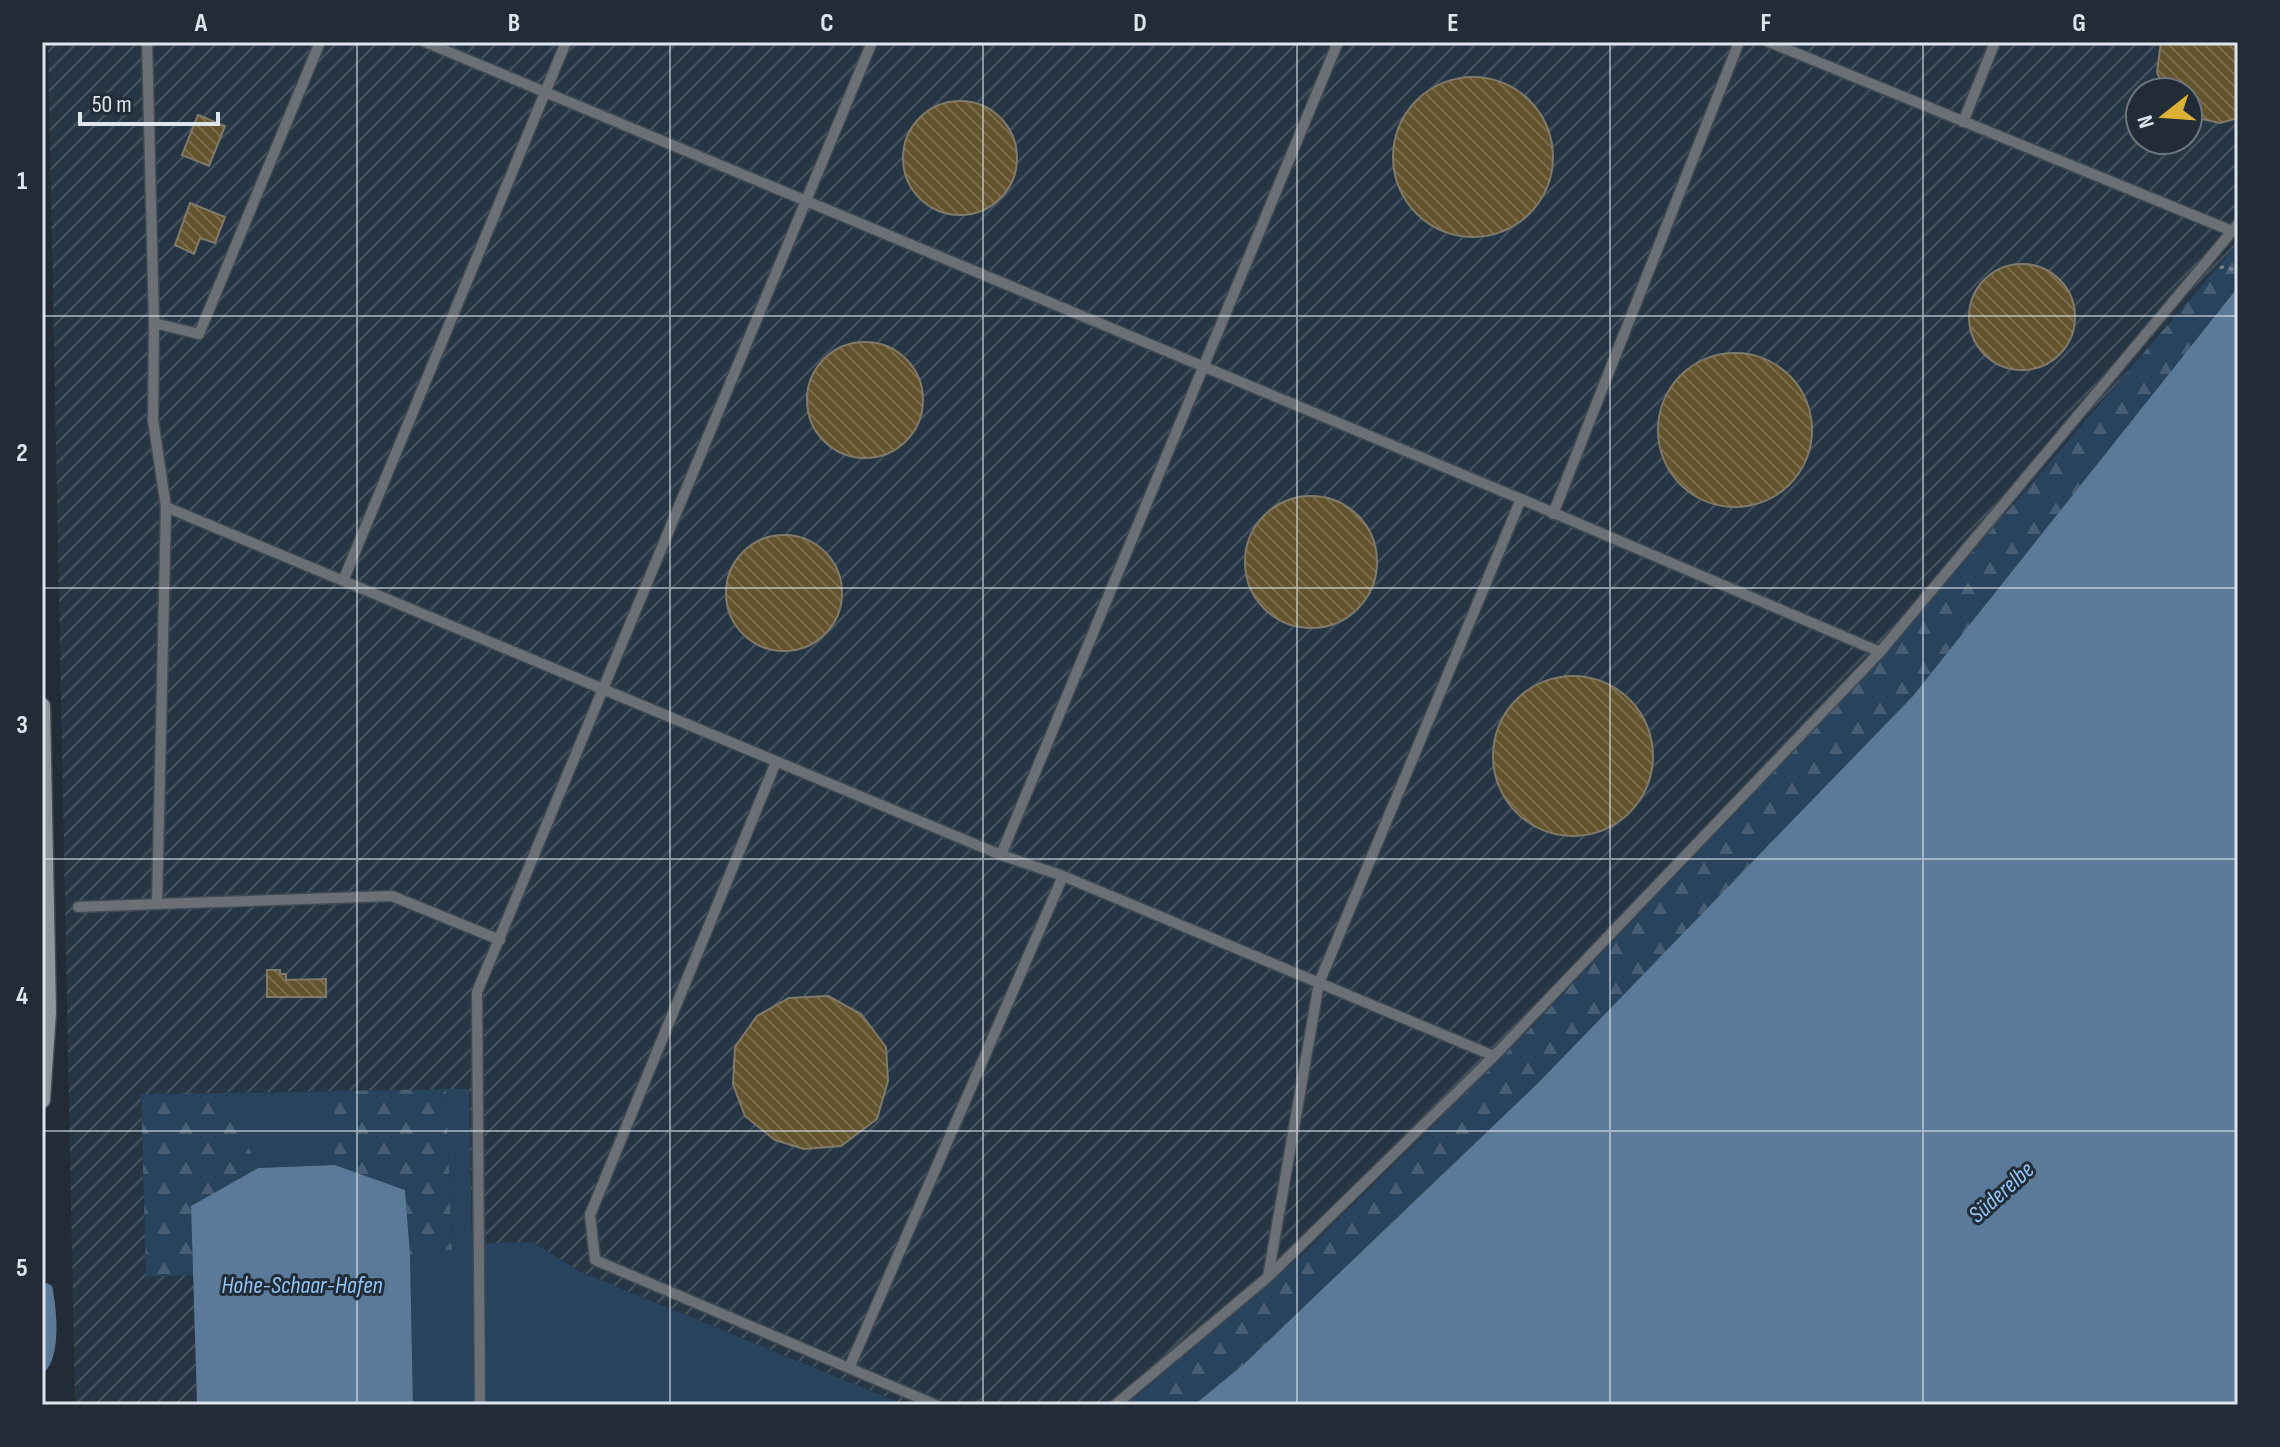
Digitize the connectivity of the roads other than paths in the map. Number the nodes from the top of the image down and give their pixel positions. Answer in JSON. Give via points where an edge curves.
{"nodes":[{"id":1,"x":147,"y":42,"type":"edge"},
{"id":2,"x":320,"y":42,"type":"edge"},
{"id":3,"x":425,"y":42,"type":"edge"},
{"id":4,"x":566,"y":42,"type":"edge"},
{"id":5,"x":872,"y":42,"type":"edge"},
{"id":6,"x":1338,"y":42,"type":"edge"},
{"id":7,"x":1739,"y":42,"type":"edge"},
{"id":8,"x":1769,"y":42,"type":"edge"},
{"id":9,"x":1995,"y":42,"type":"edge"},
{"id":10,"x":545,"y":92,"type":"junction"},
{"id":11,"x":1963,"y":122,"type":"junction"},
{"id":12,"x":806,"y":201,"type":"junction"},
{"id":13,"x":2235,"y":228,"type":"edge"},
{"id":14,"x":154,"y":323,"type":"junction"},
{"id":15,"x":1204,"y":367,"type":"junction"},
{"id":16,"x":1521,"y":499,"type":"junction"},
{"id":17,"x":166,"y":507,"type":"junction"},
{"id":18,"x":1553,"y":514,"type":"junction"},
{"id":19,"x":343,"y":581,"type":"junction"},
{"id":20,"x":1880,"y":652,"type":"junction"},
{"id":21,"x":604,"y":689,"type":"junction"},
{"id":22,"x":42,"y":706,"type":"edge"},
{"id":23,"x":776,"y":762,"type":"junction"},
{"id":24,"x":1001,"y":855,"type":"junction"},
{"id":25,"x":1063,"y":876,"type":"junction"},
{"id":26,"x":157,"y":904,"type":"junction"},
{"id":27,"x":78,"y":907,"type":"dead end"},
{"id":28,"x":500,"y":940,"type":"junction"},
{"id":29,"x":1319,"y":983,"type":"junction"},
{"id":30,"x":1494,"y":1056,"type":"junction"},
{"id":31,"x":42,"y":1100,"type":"edge"},
{"id":32,"x":1268,"y":1277,"type":"junction"},
{"id":33,"x":849,"y":1368,"type":"junction"},
{"id":34,"x":480,"y":1405,"type":"edge"},
{"id":35,"x":936,"y":1405,"type":"edge"},
{"id":36,"x":1115,"y":1405,"type":"edge"}],
"edges":[{"from":1,"to":14,"type":"lane"},
{"from":2,"to":14,"type":"lane","via":[[199,334]]},
{"from":3,"to":10,"type":"lane"},
{"from":4,"to":10,"type":"lane"},
{"from":5,"to":12,"type":"lane"},
{"from":6,"to":15,"type":"lane"},
{"from":7,"to":18,"type":"lane"},
{"from":8,"to":11,"type":"lane"},
{"from":9,"to":11,"type":"lane"},
{"from":10,"to":12,"type":"lane"},
{"from":10,"to":19,"type":"lane"},
{"from":11,"to":13,"type":"lane"},
{"from":12,"to":15,"type":"lane"},
{"from":12,"to":21,"type":"lane"},
{"from":13,"to":20,"type":"lane"},
{"from":14,"to":17,"type":"lane","via":[[153,420]]},
{"from":15,"to":16,"type":"lane"},
{"from":15,"to":24,"type":"lane"},
{"from":16,"to":18,"type":"lane"},
{"from":16,"to":29,"type":"lane"},
{"from":17,"to":19,"type":"lane"},
{"from":17,"to":26,"type":"lane"},
{"from":18,"to":20,"type":"lane"},
{"from":19,"to":21,"type":"lane"},
{"from":20,"to":30,"type":"lane"},
{"from":21,"to":23,"type":"lane"},
{"from":21,"to":28,"type":"lane"},
{"from":22,"to":31,"type":"main road","via":[[48,1012]]},
{"from":23,"to":24,"type":"lane"},
{"from":23,"to":33,"type":"lane","via":[[590,1215],[593,1245],[595,1260]]},
{"from":24,"to":25,"type":"lane"},
{"from":25,"to":29,"type":"lane"},
{"from":25,"to":33,"type":"lane"},
{"from":26,"to":27,"type":"lane"},
{"from":26,"to":28,"type":"lane","via":[[392,896]]},
{"from":28,"to":34,"type":"lane","via":[[477,992]]},
{"from":29,"to":30,"type":"lane"},
{"from":29,"to":32,"type":"lane"},
{"from":30,"to":32,"type":"lane"},
{"from":32,"to":36,"type":"lane"},
{"from":33,"to":35,"type":"lane"}]}
